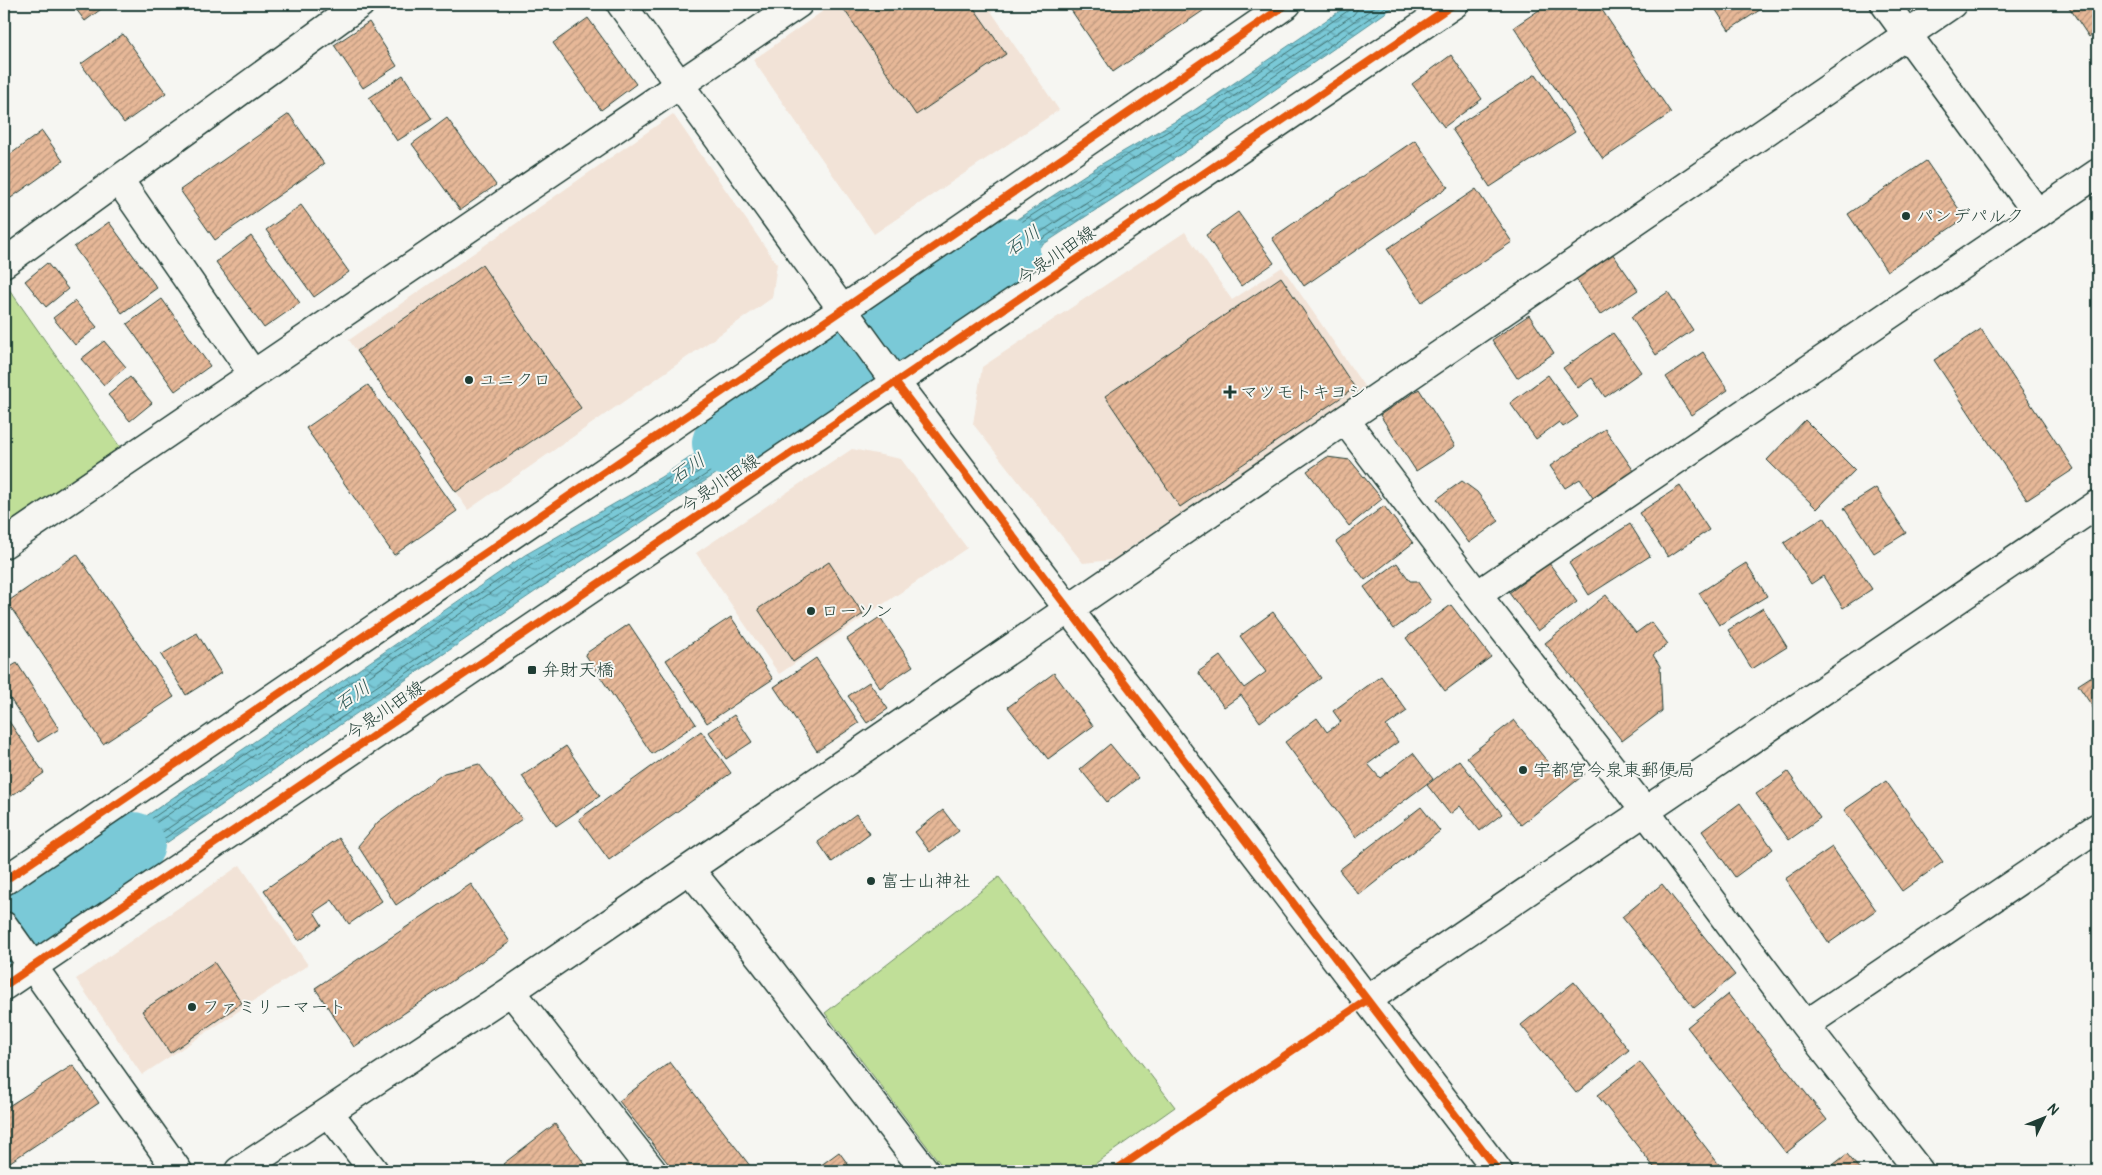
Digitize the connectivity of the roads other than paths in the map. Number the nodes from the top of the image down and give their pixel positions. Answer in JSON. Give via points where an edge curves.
{"nodes":[{"id":1,"x":360,"y":4,"type":"edge"},
{"id":2,"x":620,"y":4,"type":"edge"},
{"id":3,"x":798,"y":4,"type":"edge"},
{"id":4,"x":1287,"y":4,"type":"edge"},
{"id":5,"x":1454,"y":4,"type":"edge"},
{"id":6,"x":1884,"y":4,"type":"edge"},
{"id":7,"x":1952,"y":4,"type":"edge"},
{"id":8,"x":1907,"y":34,"type":"junction"},
{"id":9,"x":679,"y":85,"type":"junction"},
{"id":10,"x":2098,"y":173,"type":"edge"},
{"id":11,"x":119,"y":180,"type":"junction"},
{"id":12,"x":2038,"y":214,"type":"junction"},
{"id":13,"x":4,"y":263,"type":"edge"},
{"id":14,"x":842,"y":310,"type":"junction"},
{"id":15,"x":253,"y":374,"type":"junction"},
{"id":16,"x":895,"y":382,"type":"junction"},
{"id":17,"x":1345,"y":420,"type":"junction"},
{"id":18,"x":2098,"y":504,"type":"edge"},
{"id":19,"x":4,"y":544,"type":"edge"},
{"id":20,"x":1477,"y":595,"type":"junction"},
{"id":21,"x":1068,"y":608,"type":"junction"},
{"id":22,"x":1645,"y":810,"type":"junction"},
{"id":23,"x":2098,"y":827,"type":"edge"},
{"id":24,"x":689,"y":869,"type":"junction"},
{"id":25,"x":4,"y":881,"type":"edge"},
{"id":26,"x":4,"y":926,"type":"edge"},
{"id":27,"x":33,"y":967,"type":"junction"},
{"id":28,"x":4,"y":986,"type":"edge"},
{"id":29,"x":511,"y":991,"type":"junction"},
{"id":30,"x":1367,"y":1000,"type":"junction"},
{"id":31,"x":1805,"y":1025,"type":"junction"},
{"id":32,"x":329,"y":1113,"type":"junction"},
{"id":33,"x":178,"y":1171,"type":"edge"},
{"id":34,"x":239,"y":1171,"type":"edge"},
{"id":35,"x":374,"y":1171,"type":"edge"},
{"id":36,"x":652,"y":1171,"type":"edge"},
{"id":37,"x":925,"y":1171,"type":"edge"},
{"id":38,"x":1498,"y":1171,"type":"edge"},
{"id":39,"x":1919,"y":1171,"type":"edge"}],
"edges":[{"from":1,"to":11,"type":"street"},
{"from":2,"to":9,"type":"street"},
{"from":3,"to":9,"type":"street"},
{"from":4,"to":14,"type":"street"},
{"from":5,"to":16,"type":"street","name":"今泉川田線"},
{"from":6,"to":8,"type":"street"},
{"from":7,"to":8,"type":"street"},
{"from":8,"to":12,"type":"street"},
{"from":8,"to":17,"type":"street"},
{"from":9,"to":14,"type":"street"},
{"from":9,"to":15,"type":"street"},
{"from":10,"to":12,"type":"street"},
{"from":11,"to":13,"type":"street"},
{"from":11,"to":15,"type":"street"},
{"from":12,"to":20,"type":"street"},
{"from":14,"to":16,"type":"street"},
{"from":14,"to":25,"type":"street"},
{"from":15,"to":19,"type":"street"},
{"from":16,"to":21,"type":"street"},
{"from":16,"to":27,"type":"street","name":"今泉川田線"},
{"from":17,"to":20,"type":"street"},
{"from":17,"to":21,"type":"street"},
{"from":18,"to":22,"type":"street"},
{"from":20,"to":22,"type":"street"},
{"from":21,"to":24,"type":"street"},
{"from":21,"to":30,"type":"street"},
{"from":22,"to":30,"type":"street"},
{"from":22,"to":31,"type":"street"},
{"from":23,"to":31,"type":"street"},
{"from":24,"to":29,"type":"street"},
{"from":24,"to":37,"type":"street"},
{"from":26,"to":27,"type":"street"},
{"from":27,"to":28,"type":"street","name":"今泉川田線"},
{"from":27,"to":33,"type":"street"},
{"from":29,"to":32,"type":"street"},
{"from":29,"to":36,"type":"street"},
{"from":30,"to":38,"type":"street"},
{"from":31,"to":39,"type":"street"},
{"from":32,"to":34,"type":"street"},
{"from":32,"to":35,"type":"street"}]}
